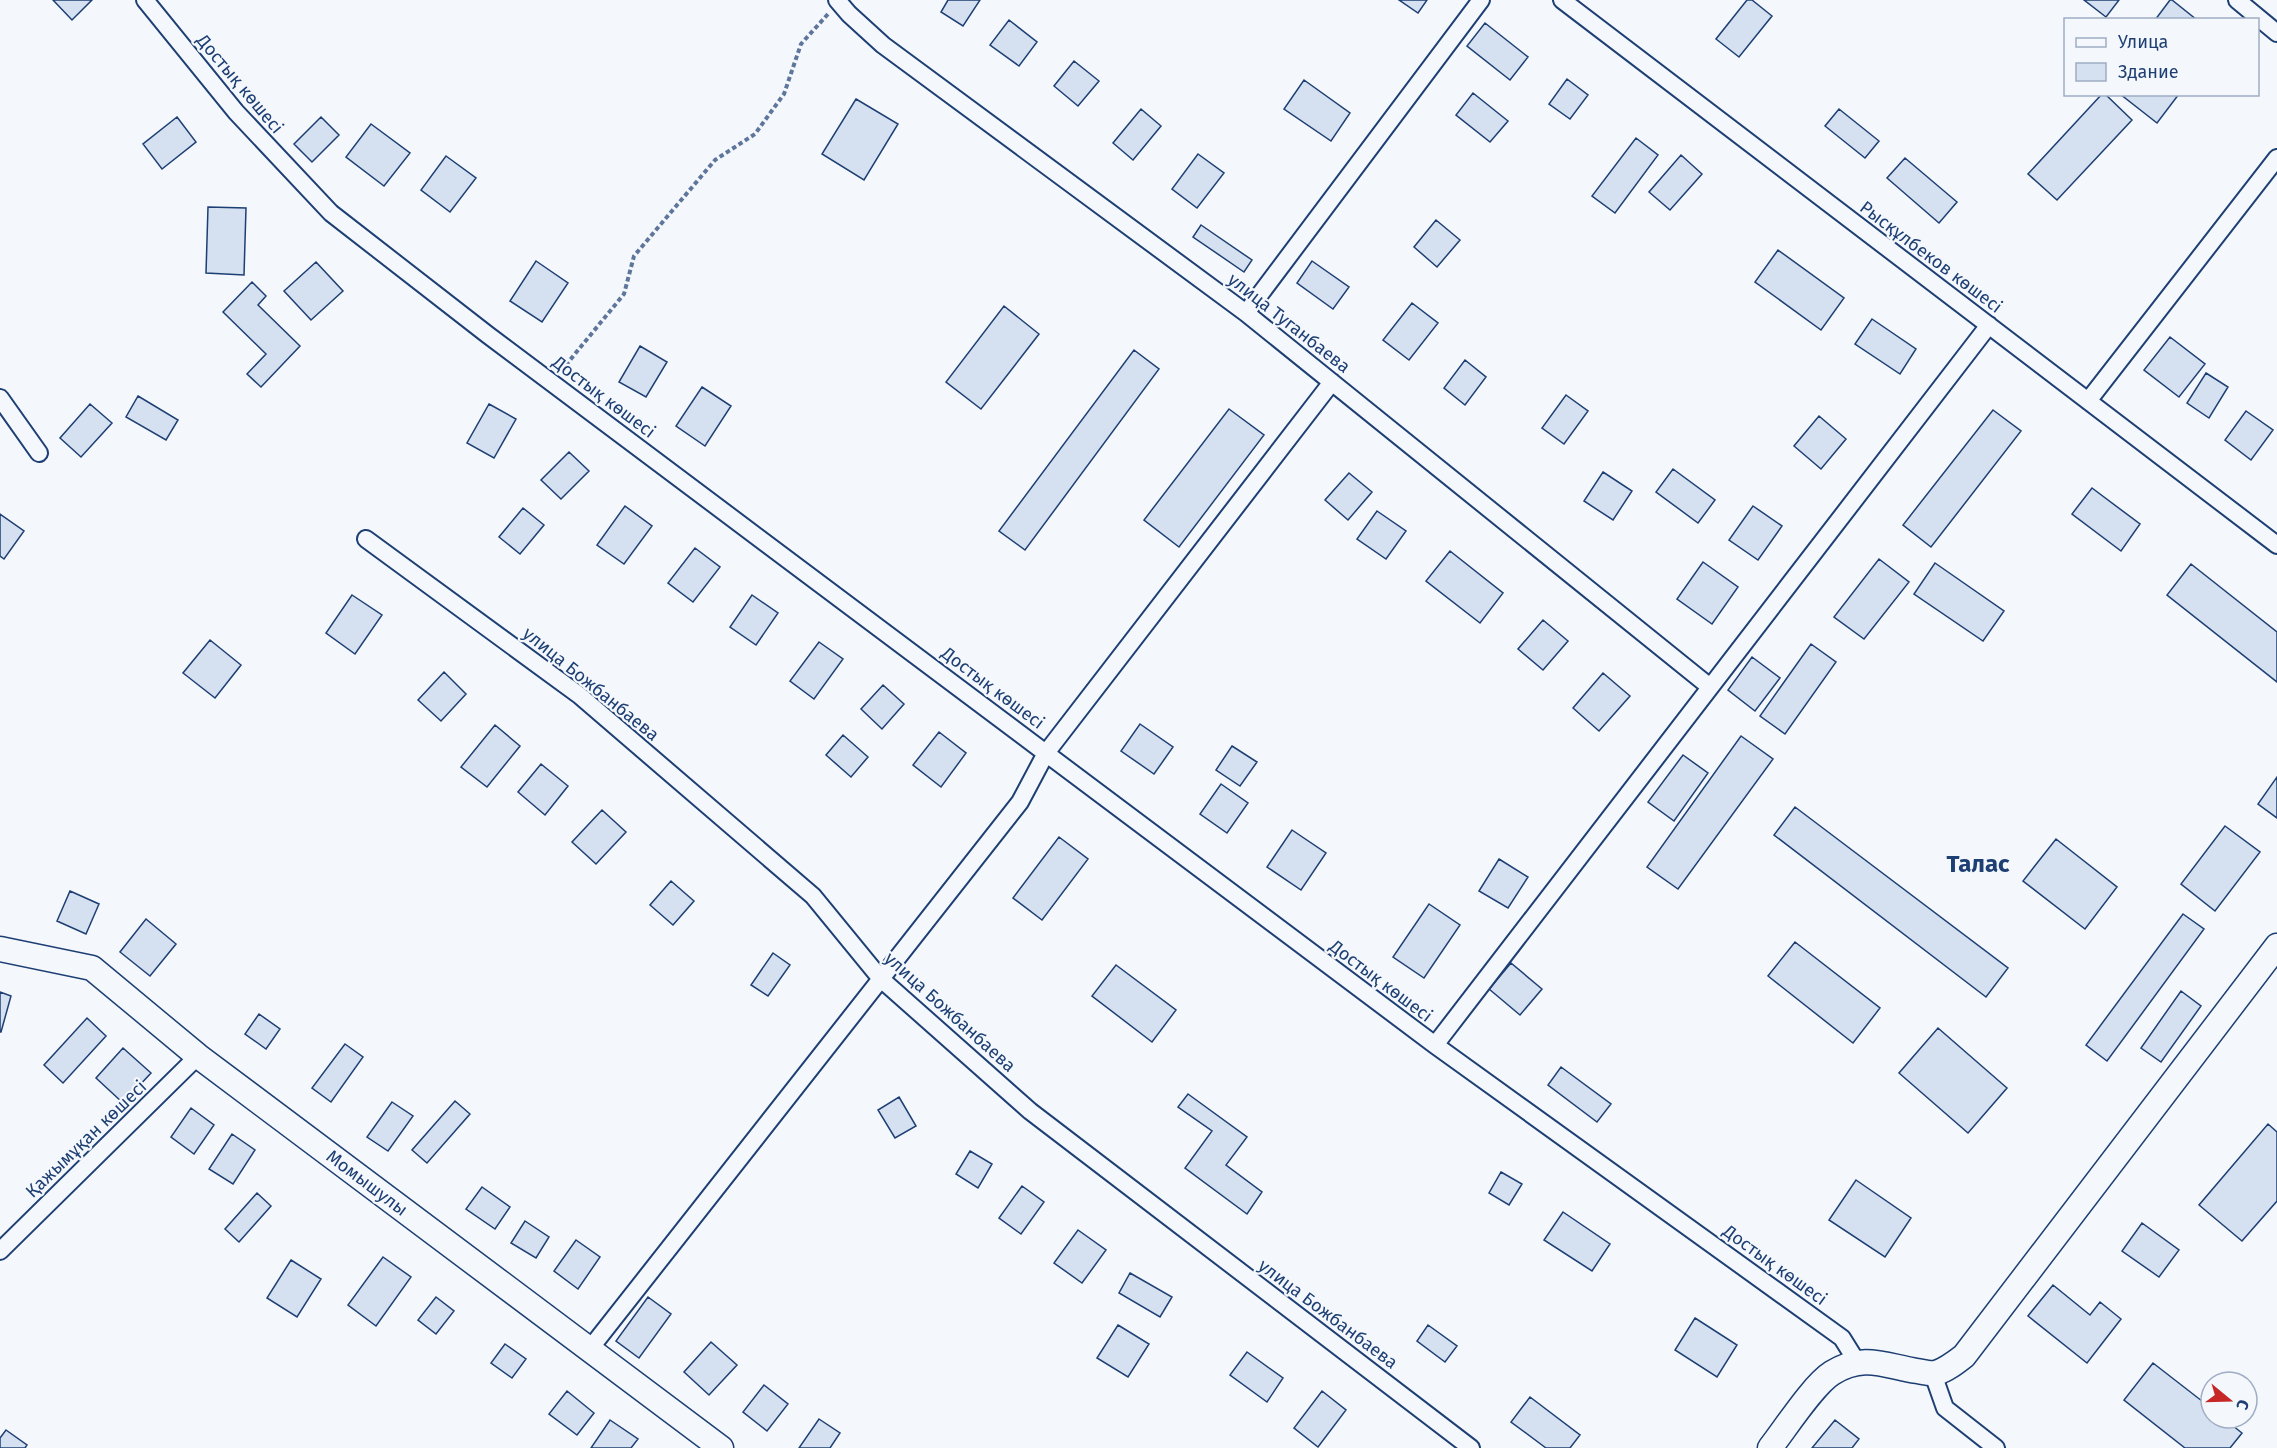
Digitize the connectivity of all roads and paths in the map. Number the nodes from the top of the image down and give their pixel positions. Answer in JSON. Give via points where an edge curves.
{"nodes":[{"id":1,"x":145,"y":0,"type":"edge"},
{"id":2,"x":1481,"y":0,"type":"edge"},
{"id":3,"x":1562,"y":0,"type":"edge"},
{"id":4,"x":2237,"y":0,"type":"edge"},
{"id":5,"x":838,"y":1,"type":"edge"},
{"id":6,"x":2259,"y":18,"type":"edge"},
{"id":7,"x":2259,"y":18,"type":"edge"},
{"id":8,"x":2277,"y":33,"type":"edge"},
{"id":9,"x":2277,"y":158,"type":"edge"},
{"id":10,"x":1246,"y":313,"type":"junction"},
{"id":11,"x":1989,"y":325,"type":"junction"},
{"id":12,"x":552,"y":382,"type":"junction"},
{"id":13,"x":1332,"y":382,"type":"junction"},
{"id":14,"x":0,"y":398,"type":"edge"},
{"id":15,"x":2088,"y":401,"type":"junction"},
{"id":16,"x":39,"y":453,"type":"dead end"},
{"id":17,"x":366,"y":539,"type":"dead end"},
{"id":18,"x":2277,"y":545,"type":"edge"},
{"id":19,"x":1710,"y":687,"type":"junction"},
{"id":20,"x":1046,"y":753,"type":"junction"},
{"id":21,"x":2277,"y":946,"type":"edge"},
{"id":22,"x":0,"y":949,"type":"edge"},
{"id":23,"x":881,"y":979,"type":"junction"},
{"id":24,"x":1435,"y":1045,"type":"junction"},
{"id":25,"x":198,"y":1056,"type":"junction"},
{"id":26,"x":0,"y":1251,"type":"edge"},
{"id":27,"x":589,"y":1350,"type":"junction"},
{"id":28,"x":1857,"y":1362,"type":"junction"},
{"id":29,"x":1933,"y":1374,"type":"junction"},
{"id":30,"x":721,"y":1448,"type":"edge"},
{"id":31,"x":1471,"y":1448,"type":"edge"},
{"id":32,"x":1770,"y":1448,"type":"edge"},
{"id":33,"x":1996,"y":1448,"type":"edge"}],
"edges":[{"from":1,"to":12,"type":"street","name":"Достық көшесі","via":[[236,112],[331,213]]},
{"from":2,"to":10,"type":"street"},
{"from":3,"to":11,"type":"street","name":"Рысқұлбеков көшесі"},
{"from":4,"to":7,"type":"street"},
{"from":5,"to":10,"type":"street","name":"улица Туганбаева","via":[[883,45]]},
{"from":5,"to":12,"type":"path","via":[[801,44],[784,94],[755,134],[715,160],[634,256],[624,294]]},
{"from":6,"to":8,"type":"street"},
{"from":9,"to":15,"type":"street"},
{"from":10,"to":13,"type":"street","name":"улица Туганбаева"},
{"from":11,"to":15,"type":"street","name":"Рысқұлбеков көшесі"},
{"from":11,"to":19,"type":"street"},
{"from":12,"to":20,"type":"street","name":"Достық көшесі"},
{"from":13,"to":19,"type":"street","name":"улица Туганбаева"},
{"from":13,"to":20,"type":"street"},
{"from":14,"to":16,"type":"street"},
{"from":15,"to":18,"type":"street","name":"Рысқұлбеков көшесі"},
{"from":17,"to":23,"type":"street","name":"улица Божбанбаева","via":[[579,695],[813,896]]},
{"from":19,"to":24,"type":"street"},
{"from":20,"to":23,"type":"street","via":[[1020,802]]},
{"from":20,"to":24,"type":"street","name":"Достық көшесі"},
{"from":21,"to":29,"type":"street","via":[[1964,1356]]},
{"from":22,"to":25,"type":"street","name":"Момышулы","via":[[92,968]]},
{"from":23,"to":27,"type":"street"},
{"from":23,"to":31,"type":"street","name":"улица Божбанбаева","via":[[1030,1111]]},
{"from":24,"to":28,"type":"street","name":"Достық көшесі","via":[[1842,1338]]},
{"from":25,"to":26,"type":"street","name":"Қажымұқан көшесі"},
{"from":25,"to":27,"type":"street","name":"Момышулы"},
{"from":27,"to":30,"type":"street","name":"Момышулы"},
{"from":28,"to":29,"type":"street","via":[[1879,1362]]},
{"from":28,"to":32,"type":"street","via":[[1829,1375]]},
{"from":29,"to":33,"type":"street","via":[[1945,1408]]}]}
